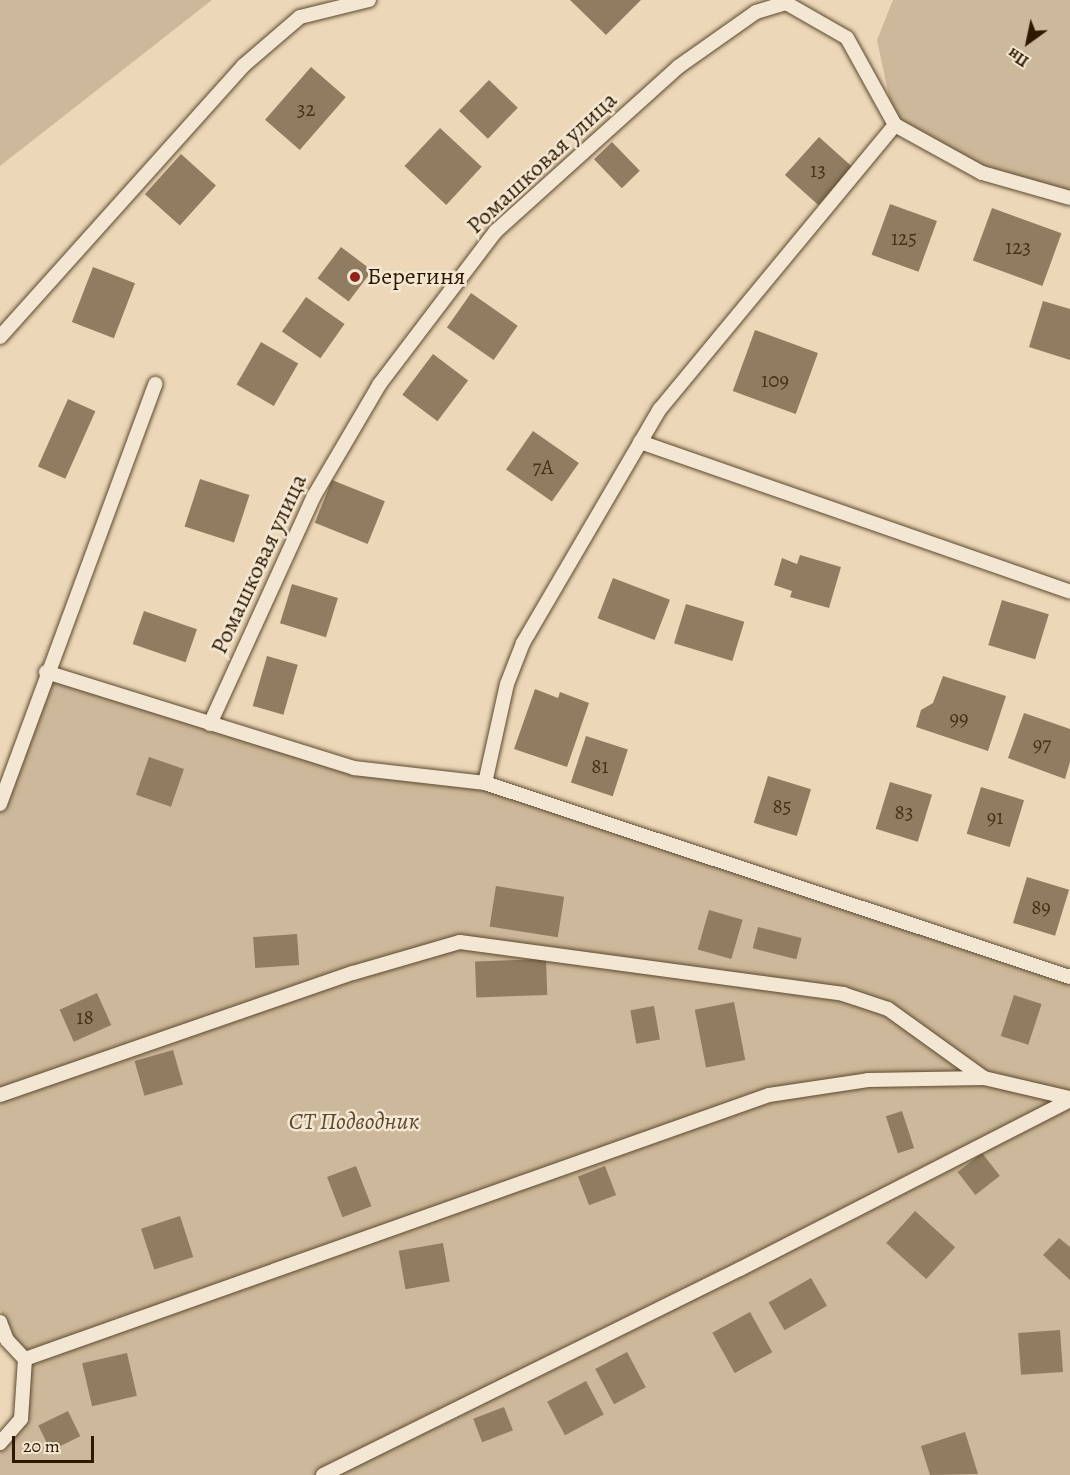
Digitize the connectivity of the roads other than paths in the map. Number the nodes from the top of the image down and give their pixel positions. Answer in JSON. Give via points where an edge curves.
{"nodes":[{"id":1,"x":369,"y":0,"type":"edge"},
{"id":2,"x":895,"y":125,"type":"junction"},
{"id":3,"x":1070,"y":198,"type":"edge"},
{"id":4,"x":0,"y":337,"type":"edge"},
{"id":5,"x":155,"y":384,"type":"dead end"},
{"id":6,"x":640,"y":442,"type":"junction"},
{"id":7,"x":1070,"y":592,"type":"edge"},
{"id":8,"x":46,"y":672,"type":"junction"},
{"id":9,"x":210,"y":724,"type":"junction"},
{"id":10,"x":485,"y":783,"type":"junction"},
{"id":11,"x":0,"y":804,"type":"edge"},
{"id":12,"x":1070,"y":977,"type":"edge"},
{"id":13,"x":984,"y":1078,"type":"junction"},
{"id":14,"x":0,"y":1095,"type":"edge"},
{"id":15,"x":1070,"y":1099,"type":"edge"},
{"id":16,"x":0,"y":1322,"type":"edge"},
{"id":17,"x":4,"y":1338,"type":"edge"},
{"id":18,"x":25,"y":1359,"type":"junction"},
{"id":19,"x":0,"y":1443,"type":"edge"},
{"id":20,"x":323,"y":1475,"type":"edge"}],
"edges":[{"from":1,"to":4,"type":"lane","via":[[300,16],[243,66]]},
{"from":2,"to":3,"type":"lane","via":[[981,172]]},
{"from":2,"to":6,"type":"lane","via":[[660,409]]},
{"from":2,"to":9,"type":"lane","name":"Ромашковая улица","via":[[847,38],[786,3],[756,12],[678,67],[495,231],[379,385],[314,496]]},
{"from":5,"to":8,"type":"lane"},
{"from":6,"to":7,"type":"lane"},
{"from":6,"to":10,"type":"lane","via":[[523,643],[507,684]]},
{"from":8,"to":9,"type":"lane"},
{"from":8,"to":11,"type":"lane"},
{"from":9,"to":10,"type":"lane","via":[[354,768]]},
{"from":10,"to":12,"type":"lane"},
{"from":13,"to":14,"type":"lane","via":[[888,1010],[843,994],[460,942],[352,973]]},
{"from":13,"to":15,"type":"lane"},
{"from":13,"to":18,"type":"lane","via":[[868,1080],[769,1095]]},
{"from":15,"to":20,"type":"lane","via":[[740,1269]]},
{"from":16,"to":17,"type":"lane"},
{"from":17,"to":18,"type":"lane"},
{"from":18,"to":19,"type":"lane","via":[[21,1419]]}]}
